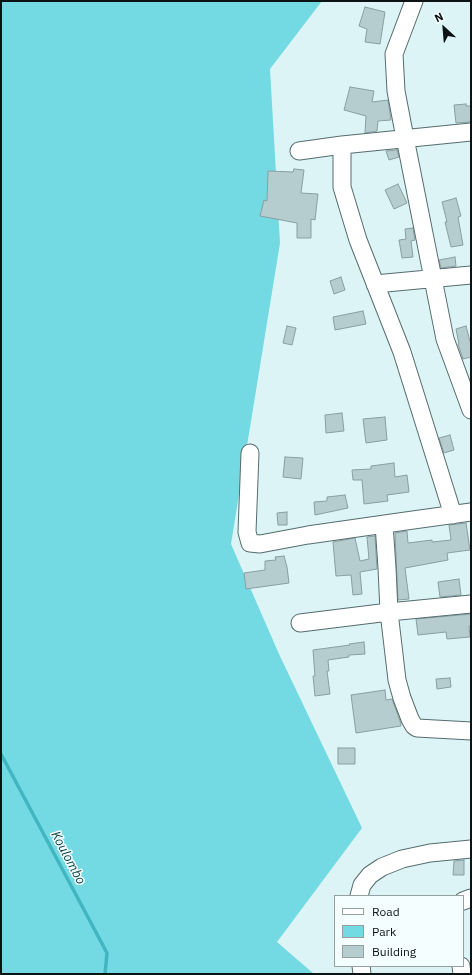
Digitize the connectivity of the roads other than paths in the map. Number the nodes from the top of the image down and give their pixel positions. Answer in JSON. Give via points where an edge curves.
{"nodes":[{"id":1,"x":414,"y":1,"type":"edge"},
{"id":2,"x":471,"y":132,"type":"edge"},
{"id":3,"x":404,"y":138,"type":"junction"},
{"id":4,"x":342,"y":145,"type":"junction"},
{"id":5,"x":299,"y":152,"type":"dead end"},
{"id":6,"x":471,"y":275,"type":"edge"},
{"id":7,"x":433,"y":279,"type":"junction"},
{"id":8,"x":375,"y":284,"type":"junction"},
{"id":9,"x":471,"y":410,"type":"edge"},
{"id":10,"x":250,"y":453,"type":"dead end"},
{"id":11,"x":471,"y":512,"type":"edge"},
{"id":12,"x":453,"y":514,"type":"junction"},
{"id":13,"x":384,"y":524,"type":"junction"},
{"id":14,"x":471,"y":604,"type":"edge"},
{"id":15,"x":389,"y":612,"type":"junction"},
{"id":16,"x":300,"y":623,"type":"dead end"},
{"id":17,"x":471,"y":731,"type":"edge"},
{"id":18,"x":471,"y":849,"type":"edge"},
{"id":19,"x":359,"y":895,"type":"edge"}],
"edges":[{"from":1,"to":3,"type":"street","via":[[394,54],[396,91]]},
{"from":2,"to":3,"type":"street"},
{"from":3,"to":4,"type":"street"},
{"from":3,"to":7,"type":"street"},
{"from":4,"to":5,"type":"street"},
{"from":4,"to":8,"type":"street","via":[[342,187]]},
{"from":6,"to":7,"type":"street"},
{"from":7,"to":8,"type":"street"},
{"from":7,"to":9,"type":"street","via":[[445,339]]},
{"from":8,"to":12,"type":"street","via":[[402,352]]},
{"from":10,"to":13,"type":"street","via":[[247,532],[250,543],[260,544]]},
{"from":11,"to":12,"type":"street"},
{"from":12,"to":13,"type":"street"},
{"from":13,"to":15,"type":"street"},
{"from":14,"to":15,"type":"street"},
{"from":15,"to":16,"type":"street"},
{"from":15,"to":17,"type":"street","via":[[397,680],[414,726],[421,729]]},
{"from":18,"to":19,"type":"street","via":[[430,853],[382,866],[362,885]]}]}
